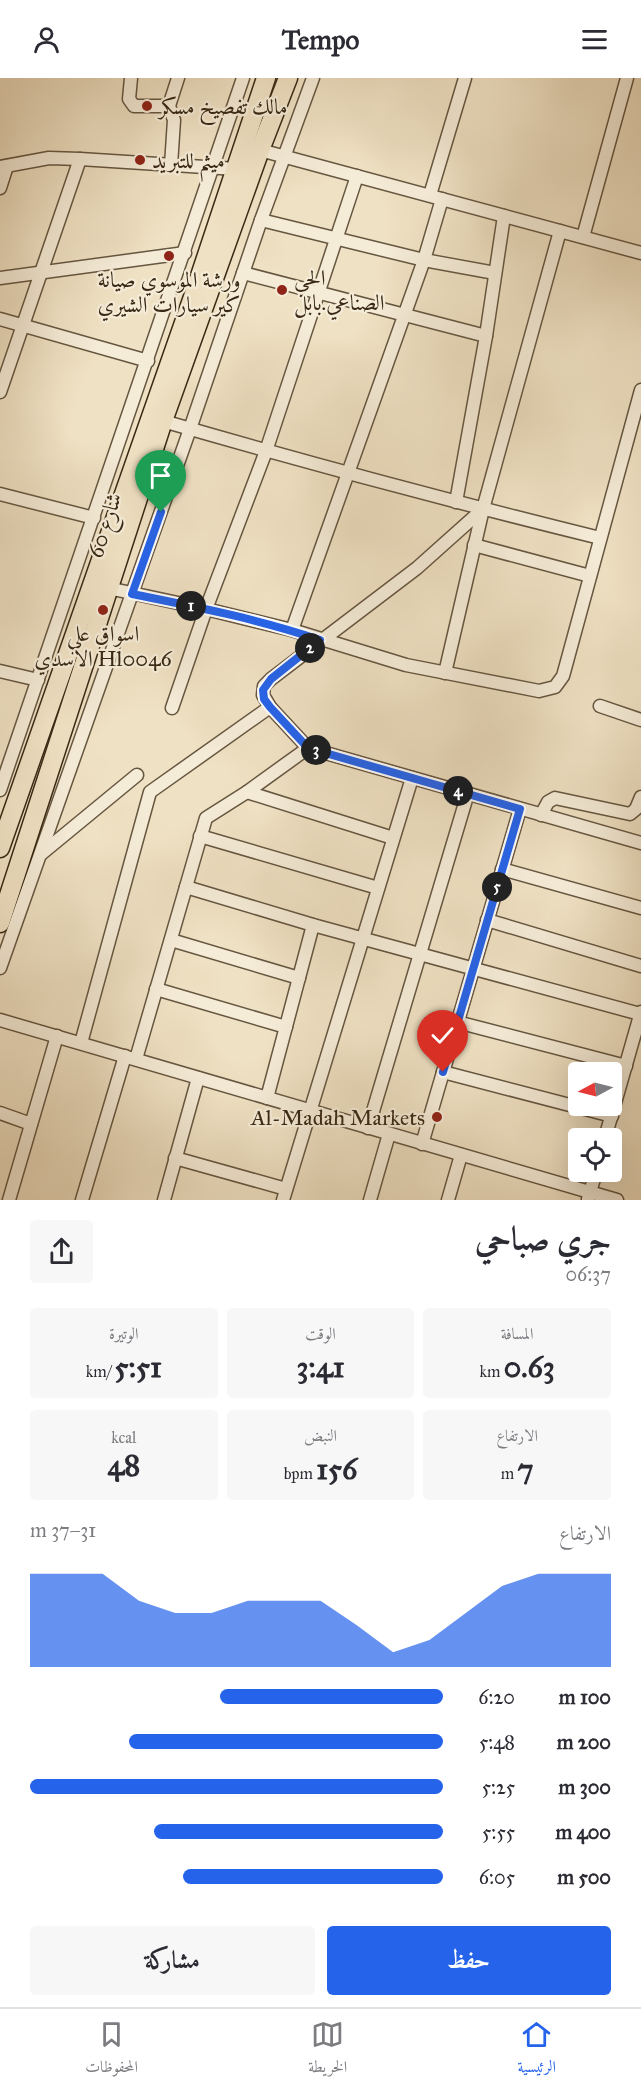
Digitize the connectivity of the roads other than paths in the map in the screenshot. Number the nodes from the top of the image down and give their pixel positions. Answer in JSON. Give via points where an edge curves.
{"nodes":[{"id":1,"x":131,"y":78,"type":"edge"},
{"id":2,"x":178,"y":78,"type":"edge"},
{"id":3,"x":243,"y":78,"type":"edge"},
{"id":4,"x":266,"y":78,"type":"edge"},
{"id":5,"x":288,"y":78,"type":"edge"},
{"id":6,"x":313,"y":78,"type":"edge"},
{"id":7,"x":465,"y":78,"type":"edge"},
{"id":8,"x":627,"y":78,"type":"edge"},
{"id":9,"x":169,"y":106,"type":"junction"},
{"id":10,"x":260,"y":150,"type":"junction"},
{"id":11,"x":283,"y":157,"type":"junction"},
{"id":12,"x":80,"y":159,"type":"junction"},
{"id":13,"x":171,"y":165,"type":"junction"},
{"id":14,"x":3,"y":167,"type":"edge"},
{"id":15,"x":214,"y":167,"type":"junction"},
{"id":16,"x":236,"y":169,"type":"junction"},
{"id":17,"x":357,"y":176,"type":"junction"},
{"id":18,"x":0,"y":188,"type":"edge"},
{"id":19,"x":436,"y":197,"type":"junction"},
{"id":20,"x":504,"y":216,"type":"junction"},
{"id":21,"x":261,"y":220,"type":"junction"},
{"id":22,"x":560,"y":231,"type":"junction"},
{"id":23,"x":583,"y":237,"type":"junction"},
{"id":24,"x":336,"y":238,"type":"junction"},
{"id":25,"x":185,"y":253,"type":"junction"},
{"id":26,"x":641,"y":253,"type":"edge"},
{"id":27,"x":424,"y":260,"type":"junction"},
{"id":28,"x":41,"y":272,"type":"junction"},
{"id":29,"x":243,"y":273,"type":"junction"},
{"id":30,"x":495,"y":273,"type":"junction"},
{"id":31,"x":0,"y":278,"type":"edge"},
{"id":32,"x":319,"y":292,"type":"junction"},
{"id":33,"x":404,"y":314,"type":"junction"},
{"id":34,"x":0,"y":319,"type":"edge"},
{"id":35,"x":23,"y":325,"type":"junction"},
{"id":36,"x":486,"y":336,"type":"junction"},
{"id":37,"x":148,"y":361,"type":"junction"},
{"id":38,"x":641,"y":390,"type":"edge"},
{"id":39,"x":0,"y":392,"type":"edge"},
{"id":40,"x":163,"y":421,"type":"junction"},
{"id":41,"x":190,"y":429,"type":"junction"},
{"id":42,"x":266,"y":451,"type":"junction"},
{"id":43,"x":347,"y":473,"type":"junction"},
{"id":44,"x":0,"y":494,"type":"edge"},
{"id":45,"x":456,"y":502,"type":"junction"},
{"id":46,"x":483,"y":509,"type":"junction"},
{"id":47,"x":94,"y":518,"type":"junction"},
{"id":48,"x":600,"y":538,"type":"junction"},
{"id":49,"x":474,"y":545,"type":"junction"},
{"id":50,"x":590,"y":576,"type":"junction"},
{"id":51,"x":108,"y":588,"type":"junction"},
{"id":52,"x":132,"y":594,"type":"junction"},
{"id":53,"x":206,"y":609,"type":"junction"},
{"id":54,"x":292,"y":630,"type":"junction"},
{"id":55,"x":320,"y":640,"type":"junction"},
{"id":56,"x":0,"y":671,"type":"edge"},
{"id":57,"x":445,"y":673,"type":"junction"},
{"id":58,"x":38,"y":680,"type":"junction"},
{"id":59,"x":600,"y":706,"type":"dead end"},
{"id":60,"x":270,"y":707,"type":"junction"},
{"id":61,"x":172,"y":708,"type":"dead end"},
{"id":62,"x":641,"y":720,"type":"edge"},
{"id":63,"x":308,"y":748,"type":"junction"},
{"id":64,"x":3,"y":770,"type":"edge"},
{"id":65,"x":137,"y":776,"type":"dead end"},
{"id":66,"x":412,"y":778,"type":"junction"},
{"id":67,"x":0,"y":790,"type":"edge"},
{"id":68,"x":247,"y":792,"type":"junction"},
{"id":69,"x":468,"y":794,"type":"junction"},
{"id":70,"x":641,"y":797,"type":"edge"},
{"id":71,"x":520,"y":809,"type":"junction"},
{"id":72,"x":541,"y":815,"type":"junction"},
{"id":73,"x":200,"y":836,"type":"junction"},
{"id":74,"x":393,"y":838,"type":"junction"},
{"id":75,"x":641,"y":843,"type":"edge"},
{"id":76,"x":0,"y":848,"type":"edge"},
{"id":77,"x":40,"y":855,"type":"junction"},
{"id":78,"x":502,"y":869,"type":"junction"},
{"id":79,"x":186,"y":887,"type":"junction"},
{"id":80,"x":378,"y":888,"type":"junction"},
{"id":81,"x":641,"y":908,"type":"edge"},
{"id":82,"x":9,"y":913,"type":"edge"},
{"id":83,"x":487,"y":921,"type":"junction"},
{"id":84,"x":313,"y":925,"type":"junction"},
{"id":85,"x":362,"y":938,"type":"junction"},
{"id":86,"x":171,"y":940,"type":"junction"},
{"id":87,"x":419,"y":955,"type":"junction"},
{"id":88,"x":641,"y":966,"type":"edge"},
{"id":89,"x":0,"y":968,"type":"edge"},
{"id":90,"x":473,"y":969,"type":"junction"},
{"id":91,"x":299,"y":978,"type":"junction"},
{"id":92,"x":156,"y":989,"type":"junction"},
{"id":93,"x":641,"y":1013,"type":"edge"},
{"id":94,"x":0,"y":1020,"type":"edge"},
{"id":95,"x":457,"y":1022,"type":"junction"},
{"id":96,"x":286,"y":1026,"type":"junction"},
{"id":97,"x":57,"y":1036,"type":"junction"},
{"id":98,"x":637,"y":1038,"type":"edge"},
{"id":99,"x":81,"y":1043,"type":"junction"},
{"id":100,"x":130,"y":1058,"type":"junction"},
{"id":101,"x":626,"y":1066,"type":"junction"},
{"id":102,"x":443,"y":1072,"type":"junction"},
{"id":103,"x":198,"y":1078,"type":"junction"},
{"id":104,"x":622,"y":1080,"type":"edge"},
{"id":105,"x":267,"y":1098,"type":"junction"},
{"id":106,"x":568,"y":1105,"type":"edge"},
{"id":107,"x":309,"y":1110,"type":"junction"},
{"id":108,"x":0,"y":1113,"type":"edge"},
{"id":109,"x":612,"y":1116,"type":"edge"},
{"id":110,"x":31,"y":1124,"type":"junction"},
{"id":111,"x":368,"y":1128,"type":"junction"},
{"id":112,"x":608,"y":1128,"type":"edge"},
{"id":113,"x":389,"y":1134,"type":"junction"},
{"id":114,"x":422,"y":1144,"type":"junction"},
{"id":115,"x":461,"y":1155,"type":"junction"},
{"id":116,"x":175,"y":1158,"type":"junction"},
{"id":117,"x":593,"y":1182,"type":"edge"},
{"id":118,"x":9,"y":1195,"type":"edge"},
{"id":119,"x":284,"y":1195,"type":"edge"},
{"id":120,"x":589,"y":1197,"type":"edge"},
{"id":121,"x":82,"y":1200,"type":"edge"},
{"id":122,"x":164,"y":1200,"type":"edge"},
{"id":123,"x":370,"y":1200,"type":"edge"},
{"id":124,"x":448,"y":1200,"type":"edge"},
{"id":125,"x":617,"y":1200,"type":"edge"}],
"edges":[{"from":1,"to":9,"type":"street","via":[[129,99],[134,106]]},
{"from":2,"to":9,"type":"street"},
{"from":3,"to":15,"type":"street"},
{"from":4,"to":16,"type":"highway","name":"شارع 60"},
{"from":5,"to":10,"type":"highway","name":"شارع 60"},
{"from":6,"to":11,"type":"street"},
{"from":7,"to":19,"type":"street"},
{"from":8,"to":23,"type":"street"},
{"from":9,"to":13,"type":"street","via":[[174,120]]},
{"from":10,"to":11,"type":"street"},
{"from":10,"to":40,"type":"highway","name":"شارع 60"},
{"from":11,"to":17,"type":"street"},
{"from":11,"to":21,"type":"street"},
{"from":12,"to":13,"type":"street"},
{"from":12,"to":14,"type":"street","via":[[49,159]]},
{"from":12,"to":28,"type":"street"},
{"from":13,"to":15,"type":"street"},
{"from":14,"to":18,"type":"street"},
{"from":15,"to":16,"type":"street"},
{"from":15,"to":25,"type":"street"},
{"from":16,"to":76,"type":"highway","name":"شارع 60"},
{"from":17,"to":19,"type":"street"},
{"from":17,"to":24,"type":"street"},
{"from":19,"to":20,"type":"street"},
{"from":19,"to":27,"type":"street"},
{"from":20,"to":22,"type":"street"},
{"from":20,"to":30,"type":"street"},
{"from":21,"to":24,"type":"street"},
{"from":21,"to":29,"type":"street"},
{"from":22,"to":23,"type":"street"},
{"from":22,"to":46,"type":"street"},
{"from":23,"to":26,"type":"street"},
{"from":24,"to":27,"type":"street"},
{"from":24,"to":32,"type":"street"},
{"from":25,"to":28,"type":"street"},
{"from":25,"to":37,"type":"street"},
{"from":27,"to":30,"type":"street"},
{"from":27,"to":33,"type":"street"},
{"from":28,"to":31,"type":"street"},
{"from":28,"to":35,"type":"street"},
{"from":29,"to":32,"type":"street"},
{"from":29,"to":41,"type":"street"},
{"from":30,"to":36,"type":"street"},
{"from":32,"to":33,"type":"street"},
{"from":32,"to":42,"type":"street"},
{"from":33,"to":36,"type":"street"},
{"from":33,"to":43,"type":"street"},
{"from":34,"to":35,"type":"street"},
{"from":35,"to":37,"type":"street"},
{"from":35,"to":39,"type":"street"},
{"from":36,"to":45,"type":"street"},
{"from":37,"to":47,"type":"street"},
{"from":38,"to":48,"type":"street"},
{"from":40,"to":41,"type":"street"},
{"from":40,"to":51,"type":"highway","name":"شارع 60"},
{"from":41,"to":42,"type":"street"},
{"from":41,"to":52,"type":"street"},
{"from":42,"to":43,"type":"street"},
{"from":42,"to":53,"type":"street"},
{"from":43,"to":45,"type":"street"},
{"from":43,"to":54,"type":"street"},
{"from":44,"to":47,"type":"street"},
{"from":45,"to":46,"type":"street"},
{"from":46,"to":48,"type":"street"},
{"from":46,"to":49,"type":"street"},
{"from":46,"to":55,"type":"street","via":[[417,568]]},
{"from":47,"to":58,"type":"street"},
{"from":48,"to":50,"type":"street"},
{"from":49,"to":50,"type":"street"},
{"from":49,"to":57,"type":"street"},
{"from":50,"to":57,"type":"street","via":[[562,676],[555,687],[539,691]]},
{"from":51,"to":52,"type":"street"},
{"from":51,"to":82,"type":"highway","name":"شارع 60"},
{"from":52,"to":53,"type":"street"},
{"from":52,"to":77,"type":"street"},
{"from":53,"to":54,"type":"street"},
{"from":53,"to":61,"type":"street"},
{"from":54,"to":55,"type":"street"},
{"from":55,"to":57,"type":"street"},
{"from":55,"to":60,"type":"street","via":[[264,686],[263,695]]},
{"from":56,"to":58,"type":"street"},
{"from":58,"to":64,"type":"street"},
{"from":59,"to":62,"type":"street"},
{"from":60,"to":63,"type":"street"},
{"from":60,"to":99,"type":"street","via":[[150,792]]},
{"from":63,"to":66,"type":"street"},
{"from":63,"to":68,"type":"street"},
{"from":64,"to":67,"type":"street"},
{"from":65,"to":77,"type":"street"},
{"from":66,"to":69,"type":"street"},
{"from":66,"to":74,"type":"street"},
{"from":68,"to":73,"type":"street","via":[[206,819]]},
{"from":68,"to":74,"type":"street"},
{"from":69,"to":71,"type":"street"},
{"from":69,"to":87,"type":"street"},
{"from":70,"to":72,"type":"street","via":[[630,814],[555,798]]},
{"from":71,"to":72,"type":"street"},
{"from":71,"to":78,"type":"street"},
{"from":72,"to":75,"type":"street"},
{"from":73,"to":79,"type":"street"},
{"from":73,"to":80,"type":"street"},
{"from":74,"to":80,"type":"street"},
{"from":77,"to":82,"type":"street"},
{"from":78,"to":81,"type":"street"},
{"from":78,"to":83,"type":"street"},
{"from":79,"to":84,"type":"street"},
{"from":79,"to":86,"type":"street"},
{"from":80,"to":85,"type":"street"},
{"from":82,"to":89,"type":"street"},
{"from":83,"to":88,"type":"street"},
{"from":83,"to":90,"type":"street"},
{"from":84,"to":85,"type":"street"},
{"from":84,"to":91,"type":"street"},
{"from":85,"to":87,"type":"street"},
{"from":85,"to":107,"type":"street"},
{"from":86,"to":91,"type":"street"},
{"from":86,"to":92,"type":"street"},
{"from":87,"to":90,"type":"street"},
{"from":87,"to":111,"type":"street"},
{"from":90,"to":93,"type":"street"},
{"from":90,"to":95,"type":"street"},
{"from":91,"to":96,"type":"street"},
{"from":92,"to":96,"type":"street"},
{"from":92,"to":100,"type":"street"},
{"from":93,"to":98,"type":"street"},
{"from":94,"to":97,"type":"street"},
{"from":95,"to":101,"type":"street"},
{"from":95,"to":102,"type":"street"},
{"from":96,"to":105,"type":"street"},
{"from":97,"to":99,"type":"street"},
{"from":97,"to":110,"type":"street"},
{"from":98,"to":101,"type":"street"},
{"from":99,"to":100,"type":"street"},
{"from":100,"to":103,"type":"street"},
{"from":100,"to":121,"type":"street"},
{"from":101,"to":104,"type":"street"},
{"from":102,"to":106,"type":"street"},
{"from":102,"to":114,"type":"street"},
{"from":103,"to":105,"type":"street"},
{"from":103,"to":116,"type":"street"},
{"from":105,"to":107,"type":"street"},
{"from":107,"to":111,"type":"street"},
{"from":107,"to":119,"type":"street"},
{"from":108,"to":110,"type":"street"},
{"from":109,"to":112,"type":"street"},
{"from":110,"to":118,"type":"street"},
{"from":111,"to":113,"type":"street"},
{"from":113,"to":114,"type":"street"},
{"from":113,"to":123,"type":"street"},
{"from":114,"to":115,"type":"street"},
{"from":115,"to":120,"type":"street"},
{"from":115,"to":124,"type":"street"},
{"from":116,"to":119,"type":"street"},
{"from":116,"to":122,"type":"street"},
{"from":117,"to":120,"type":"street"},
{"from":120,"to":125,"type":"street"}]}
